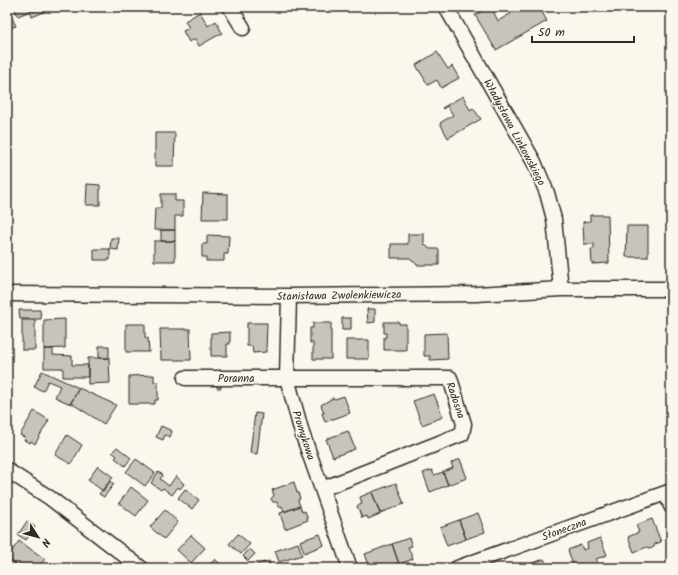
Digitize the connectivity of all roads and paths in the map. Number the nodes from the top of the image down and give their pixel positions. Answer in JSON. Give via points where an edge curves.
{"nodes":[{"id":1,"x":230,"y":7,"type":"edge"},
{"id":2,"x":446,"y":7,"type":"edge"},
{"id":3,"x":243,"y":28,"type":"dead end"},
{"id":4,"x":561,"y":289,"type":"junction"},
{"id":5,"x":671,"y":289,"type":"edge"},
{"id":6,"x":7,"y":294,"type":"edge"},
{"id":7,"x":289,"y":296,"type":"junction"},
{"id":8,"x":185,"y":378,"type":"dead end"},
{"id":9,"x":287,"y":378,"type":"junction"},
{"id":10,"x":7,"y":470,"type":"edge"},
{"id":11,"x":322,"y":489,"type":"junction"},
{"id":12,"x":668,"y":492,"type":"edge"},
{"id":13,"x":671,"y":506,"type":"edge"},
{"id":14,"x":141,"y":568,"type":"edge"},
{"id":15,"x":350,"y":568,"type":"edge"},
{"id":16,"x":457,"y":568,"type":"edge"}],
"edges":[{"from":1,"to":3,"type":"street"},
{"from":2,"to":4,"type":"street","name":"Władysława Linkowskiego","via":[[534,162],[547,193],[554,219]]},
{"from":4,"to":5,"type":"street","name":"Stanisława Zwolenkiewicza"},
{"from":4,"to":7,"type":"street","name":"Stanisława Zwolenkiewicza","via":[[476,294]]},
{"from":6,"to":7,"type":"street","name":"Stanisława Zwolenkiewicza"},
{"from":7,"to":9,"type":"street","name":"Promykowa"},
{"from":8,"to":9,"type":"street","name":"Poranna"},
{"from":9,"to":11,"type":"street","name":"Promykowa","via":[[302,433]]},
{"from":9,"to":11,"type":"street","name":"Radosna","via":[[450,378],[464,424],[462,434]]},
{"from":10,"to":14,"type":"street","via":[[72,514]]},
{"from":11,"to":15,"type":"street","name":"Promykowa"},
{"from":12,"to":13,"type":"street"},
{"from":12,"to":16,"type":"street","name":"Słoneczna"}]}
